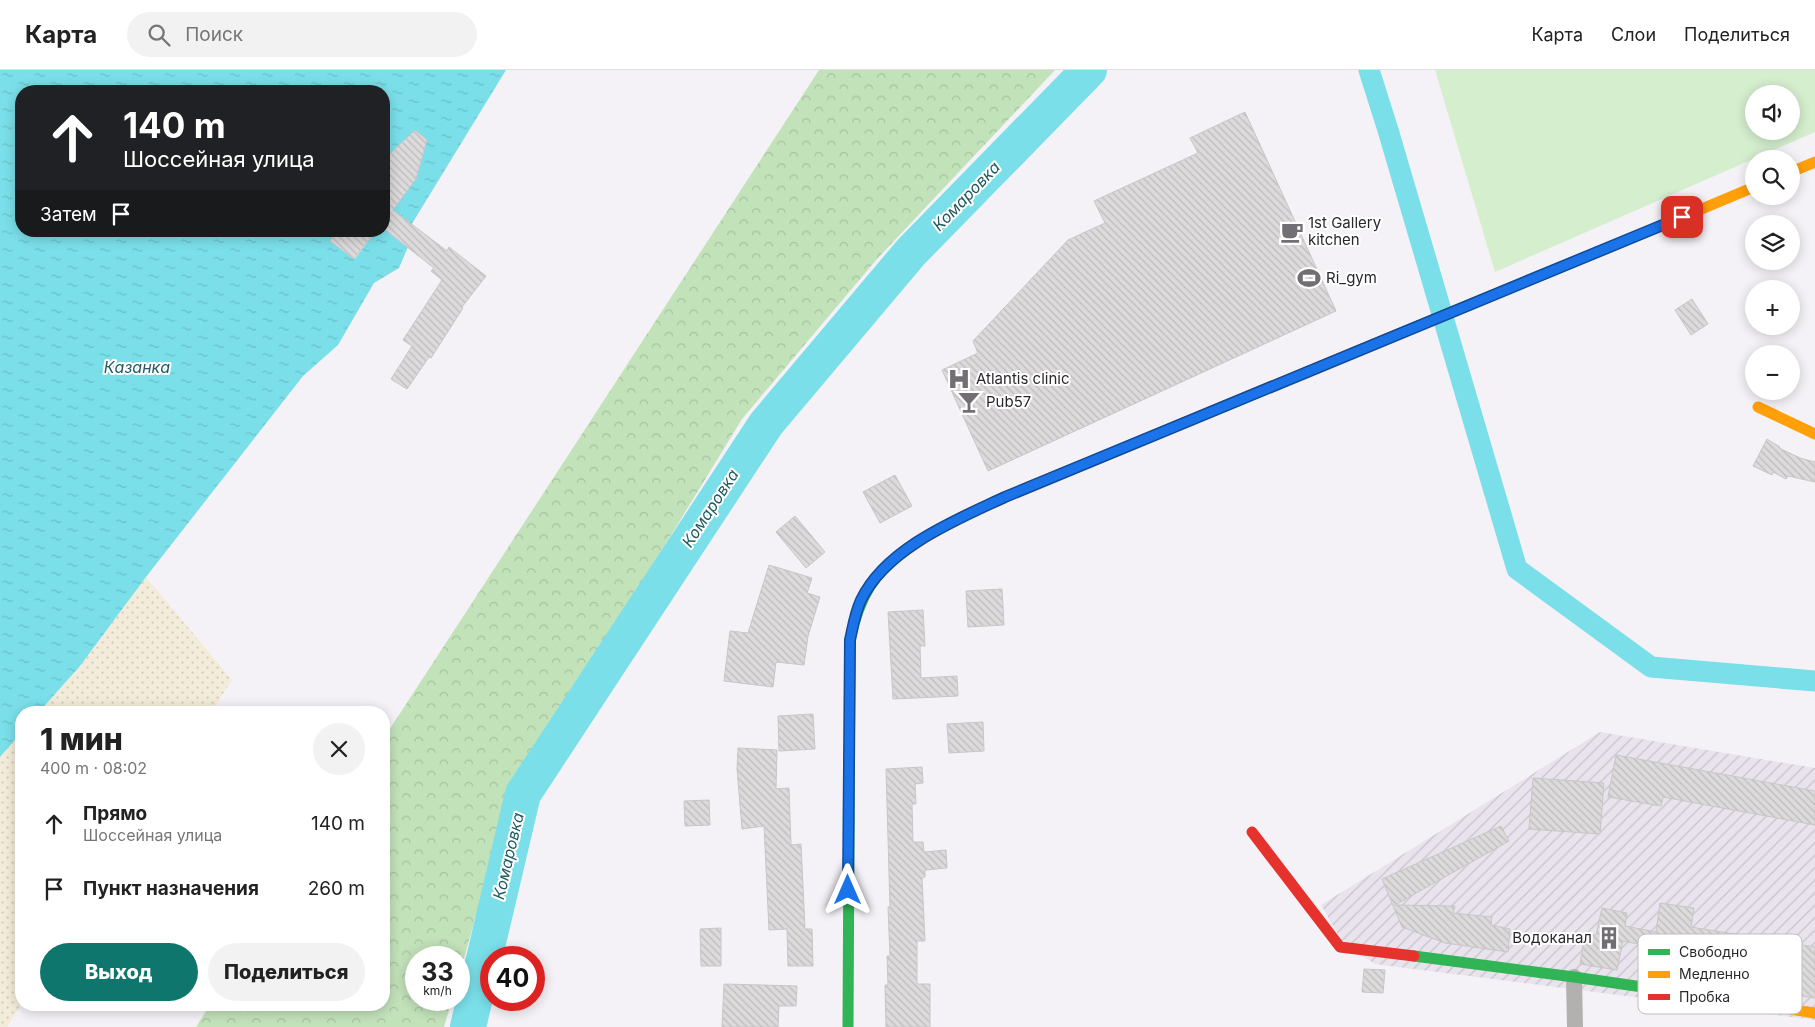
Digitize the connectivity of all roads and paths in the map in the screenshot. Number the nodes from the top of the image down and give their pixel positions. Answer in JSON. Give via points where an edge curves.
{"nodes":[{"id":1,"x":1815,"y":162,"type":"edge"},
{"id":2,"x":1800,"y":168,"type":"edge"},
{"id":3,"x":1745,"y":191,"type":"edge"},
{"id":4,"x":1758,"y":407,"type":"dead end"},
{"id":5,"x":1815,"y":434,"type":"edge"},
{"id":6,"x":1252,"y":832,"type":"dead end"},
{"id":7,"x":1574,"y":977,"type":"junction"},
{"id":8,"x":1638,"y":987,"type":"edge"},
{"id":9,"x":1802,"y":1011,"type":"edge"},
{"id":10,"x":1815,"y":1013,"type":"edge"},
{"id":11,"x":848,"y":1027,"type":"edge"},
{"id":12,"x":1575,"y":1027,"type":"edge"}],
"edges":[{"from":1,"to":2,"type":"street"},
{"from":3,"to":11,"type":"street","via":[[1005,497],[958,519],[892,560],[862,599],[851,632]]},
{"from":4,"to":5,"type":"street"},
{"from":6,"to":7,"type":"street","via":[[1340,947]]},
{"from":7,"to":8,"type":"street"},
{"from":7,"to":12,"type":"street"},
{"from":9,"to":10,"type":"street"}]}
